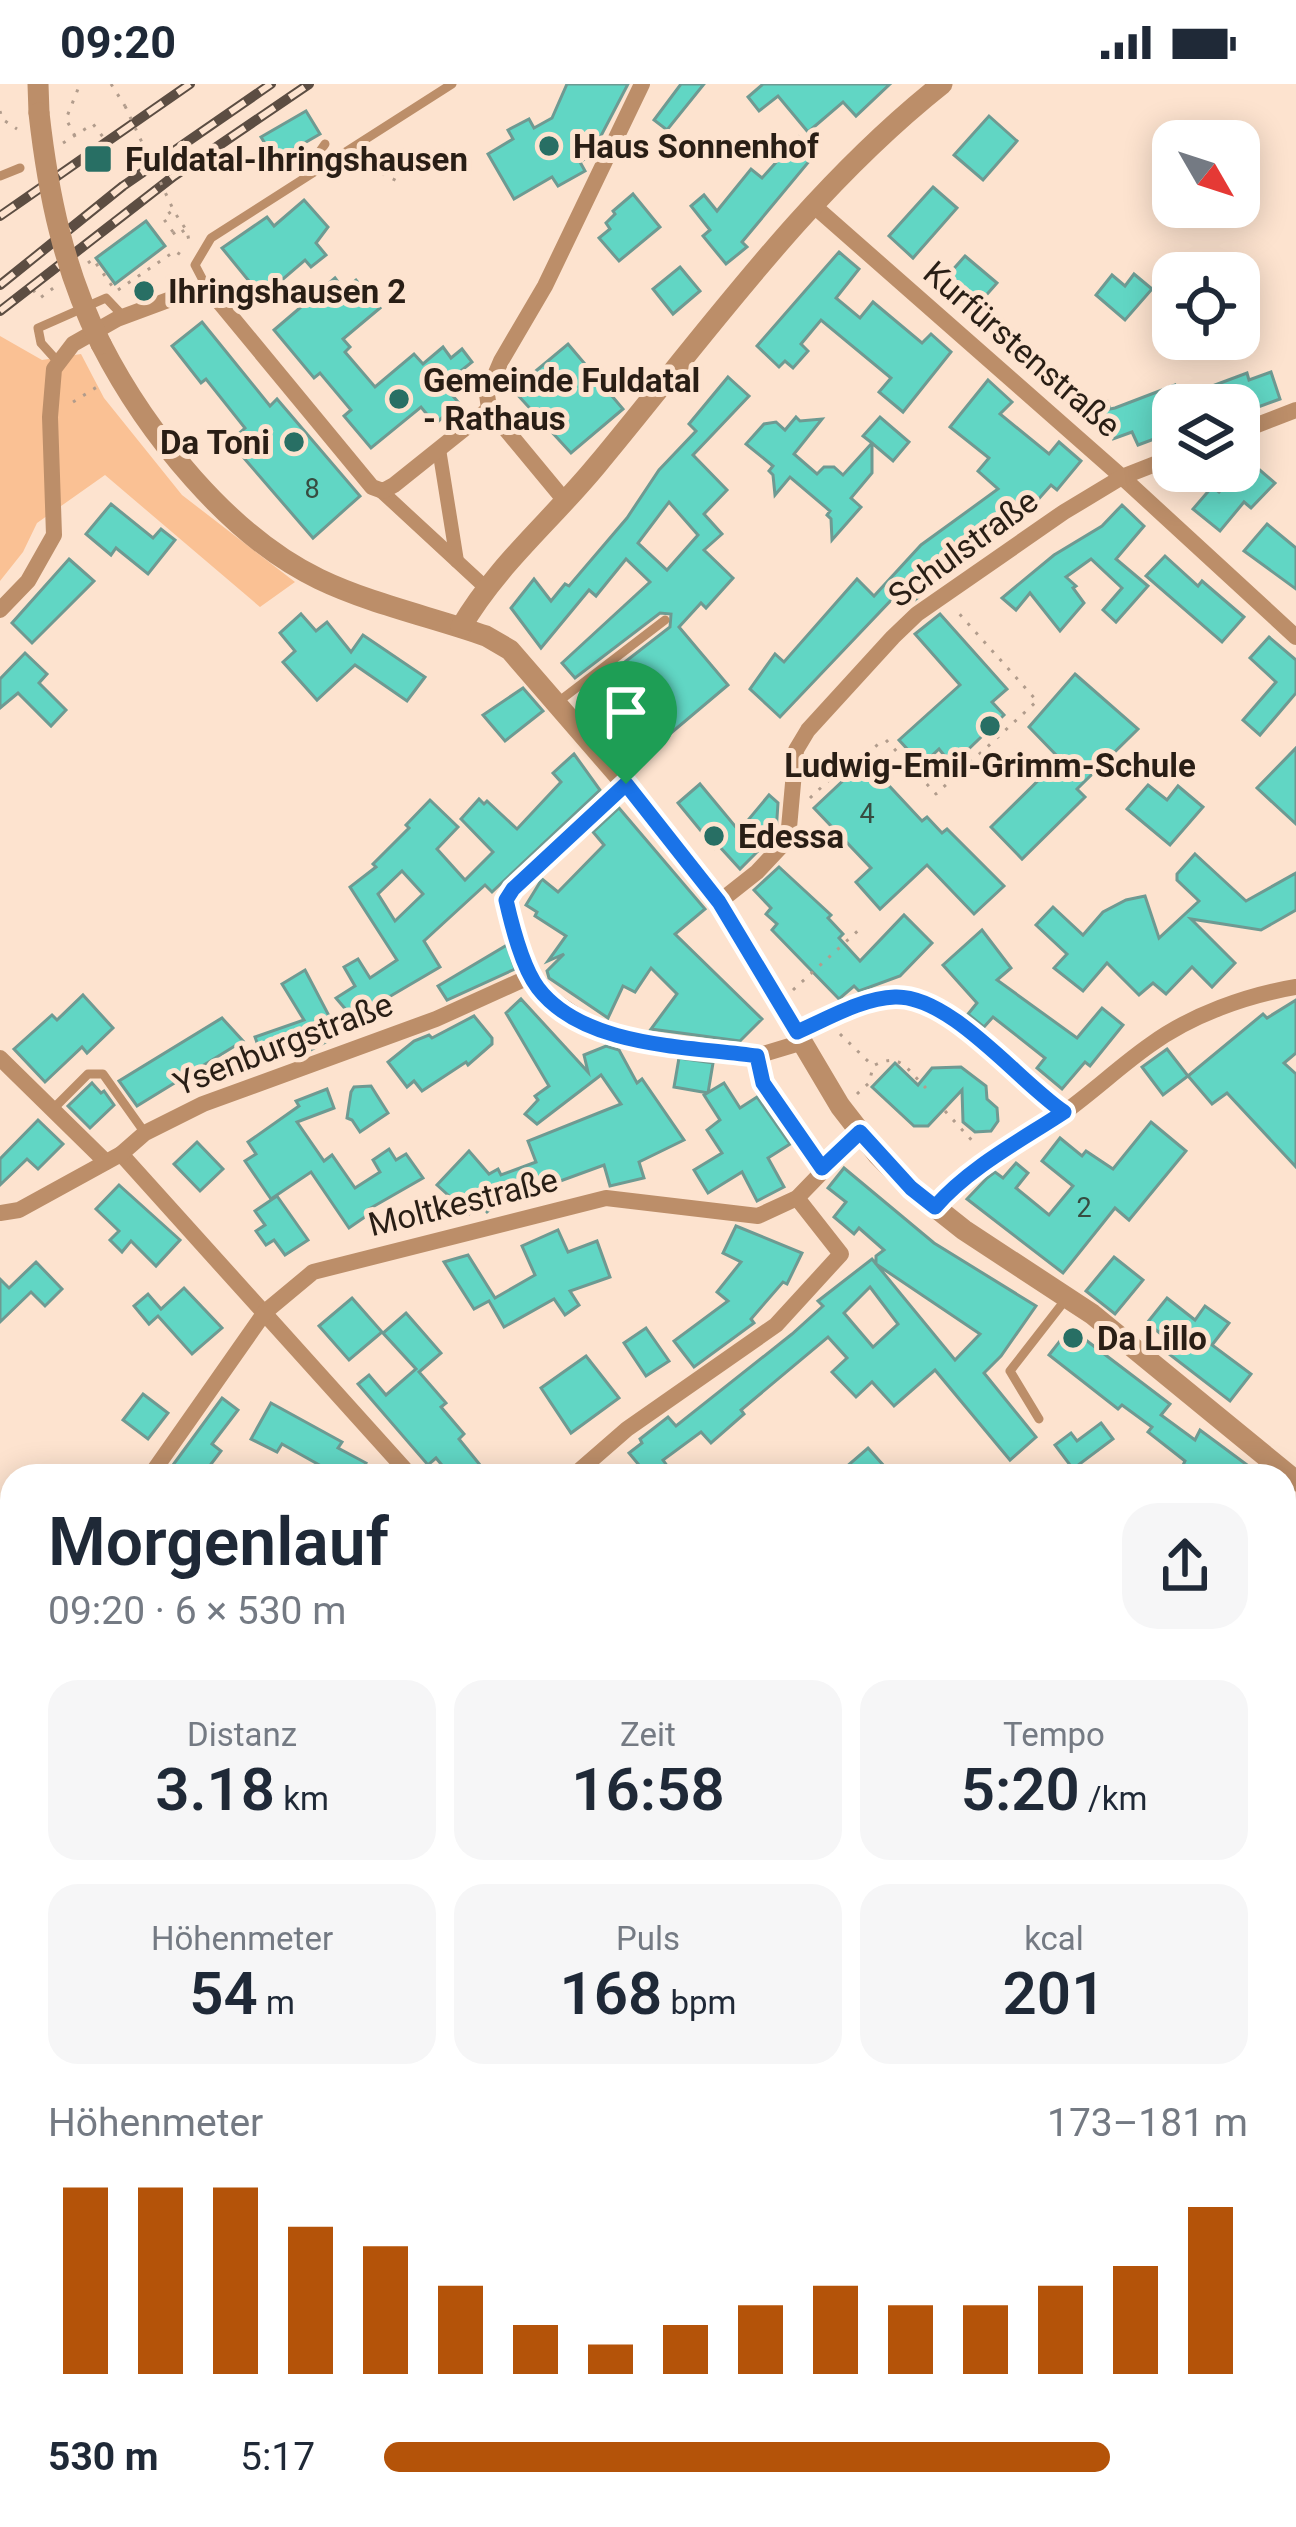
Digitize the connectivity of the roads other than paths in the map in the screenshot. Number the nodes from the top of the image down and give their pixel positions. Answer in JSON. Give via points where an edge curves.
{"nodes":[{"id":1,"x":38,"y":84,"type":"edge"},
{"id":2,"x":452,"y":84,"type":"edge"},
{"id":3,"x":642,"y":84,"type":"edge"},
{"id":4,"x":942,"y":84,"type":"edge"},
{"id":5,"x":325,"y":144,"type":"dead end"},
{"id":6,"x":20,"y":168,"type":"dead end"},
{"id":7,"x":0,"y":176,"type":"edge"},
{"id":8,"x":298,"y":182,"type":"junction"},
{"id":9,"x":813,"y":205,"type":"junction"},
{"id":10,"x":206,"y":286,"type":"junction"},
{"id":11,"x":124,"y":316,"type":"junction"},
{"id":12,"x":59,"y":363,"type":"junction"},
{"id":13,"x":489,"y":409,"type":"junction"},
{"id":14,"x":1296,"y":410,"type":"edge"},
{"id":15,"x":1260,"y":424,"type":"edge"},
{"id":16,"x":439,"y":449,"type":"junction"},
{"id":17,"x":1152,"y":465,"type":"edge"},
{"id":18,"x":1122,"y":477,"type":"junction"},
{"id":19,"x":380,"y":490,"type":"junction"},
{"id":20,"x":566,"y":502,"type":"junction"},
{"id":21,"x":457,"y":561,"type":"junction"},
{"id":22,"x":484,"y":587,"type":"junction"},
{"id":23,"x":0,"y":610,"type":"edge"},
{"id":24,"x":665,"y":620,"type":"dead end"},
{"id":25,"x":461,"y":627,"type":"junction"},
{"id":26,"x":1296,"y":637,"type":"edge"},
{"id":27,"x":558,"y":703,"type":"junction"},
{"id":28,"x":626,"y":784,"type":"junction"},
{"id":29,"x":719,"y":902,"type":"junction"},
{"id":30,"x":531,"y":976,"type":"junction"},
{"id":31,"x":1296,"y":986,"type":"edge"},
{"id":32,"x":800,"y":1037,"type":"junction"},
{"id":33,"x":757,"y":1056,"type":"junction"},
{"id":34,"x":0,"y":1058,"type":"edge"},
{"id":35,"x":52,"y":1110,"type":"junction"},
{"id":36,"x":1064,"y":1112,"type":"junction"},
{"id":37,"x":860,"y":1132,"type":"junction"},
{"id":38,"x":145,"y":1133,"type":"junction"},
{"id":39,"x":114,"y":1158,"type":"junction"},
{"id":40,"x":822,"y":1168,"type":"junction"},
{"id":41,"x":797,"y":1198,"type":"junction"},
{"id":42,"x":935,"y":1207,"type":"junction"},
{"id":43,"x":0,"y":1214,"type":"edge"},
{"id":44,"x":1066,"y":1299,"type":"junction"},
{"id":45,"x":265,"y":1312,"type":"junction"},
{"id":46,"x":1039,"y":1419,"type":"dead end"},
{"id":47,"x":158,"y":1464,"type":"edge"},
{"id":48,"x":400,"y":1464,"type":"edge"},
{"id":49,"x":587,"y":1464,"type":"edge"},
{"id":50,"x":1275,"y":1464,"type":"edge"}],
"edges":[{"from":1,"to":25,"type":"street","bridge":true,"via":[[46,176],[86,313],[165,446],[291,565]]},
{"from":2,"to":8,"type":"lane"},
{"from":3,"to":13,"type":"street","via":[[501,361]]},
{"from":4,"to":9,"type":"street"},
{"from":5,"to":8,"type":"lane"},
{"from":6,"to":7,"type":"lane"},
{"from":8,"to":10,"type":"lane","via":[[211,238],[195,266]]},
{"from":9,"to":18,"type":"street","name":"Kurfürstenstraße"},
{"from":9,"to":20,"type":"street"},
{"from":10,"to":11,"type":"street"},
{"from":10,"to":19,"type":"street"},
{"from":11,"to":12,"type":"street","via":[[73,344]]},
{"from":11,"to":12,"type":"lane","via":[[106,298],[38,328]]},
{"from":12,"to":23,"type":"street","via":[[50,417],[55,535]]},
{"from":13,"to":16,"type":"street"},
{"from":13,"to":20,"type":"street"},
{"from":14,"to":15,"type":"street"},
{"from":16,"to":19,"type":"street"},
{"from":16,"to":21,"type":"street"},
{"from":17,"to":18,"type":"street","name":"Schulstraße"},
{"from":18,"to":26,"type":"street","name":"Kurfürstenstraße"},
{"from":18,"to":29,"type":"street","name":"Schulstraße","via":[[893,637],[796,750],[788,839]]},
{"from":19,"to":21,"type":"street"},
{"from":20,"to":22,"type":"street"},
{"from":21,"to":22,"type":"street"},
{"from":22,"to":25,"type":"street"},
{"from":24,"to":27,"type":"lane"},
{"from":25,"to":27,"type":"street","via":[[510,650]]},
{"from":27,"to":28,"type":"street"},
{"from":28,"to":29,"type":"street"},
{"from":28,"to":30,"type":"street","via":[[506,900]]},
{"from":29,"to":32,"type":"street"},
{"from":30,"to":33,"type":"street","via":[[574,1016],[622,1039]]},
{"from":30,"to":38,"type":"street","name":"Ysenburgstraße"},
{"from":31,"to":36,"type":"street","via":[[1207,1014],[1153,1042]]},
{"from":32,"to":33,"type":"street"},
{"from":32,"to":36,"type":"street","via":[[857,1006],[897,997],[923,1004]]},
{"from":32,"to":37,"type":"street"},
{"from":33,"to":40,"type":"street","via":[[763,1083]]},
{"from":34,"to":35,"type":"street"},
{"from":35,"to":38,"type":"lane","via":[[88,1074],[103,1074]]},
{"from":35,"to":39,"type":"street"},
{"from":36,"to":42,"type":"street"},
{"from":37,"to":40,"type":"street"},
{"from":37,"to":42,"type":"street"},
{"from":38,"to":39,"type":"street","name":"Ysenburgstraße"},
{"from":39,"to":43,"type":"street","name":"Ysenburgstraße"},
{"from":39,"to":45,"type":"street"},
{"from":40,"to":41,"type":"street"},
{"from":41,"to":45,"type":"street","name":"Moltkestraße","via":[[758,1216],[606,1198],[313,1271]]},
{"from":41,"to":49,"type":"street","via":[[841,1254],[776,1325]]},
{"from":42,"to":44,"type":"street"},
{"from":44,"to":46,"type":"lane","via":[[1010,1371]]},
{"from":44,"to":50,"type":"street"},
{"from":45,"to":47,"type":"street","name":"Moltkestraße"},
{"from":45,"to":48,"type":"street"}]}
